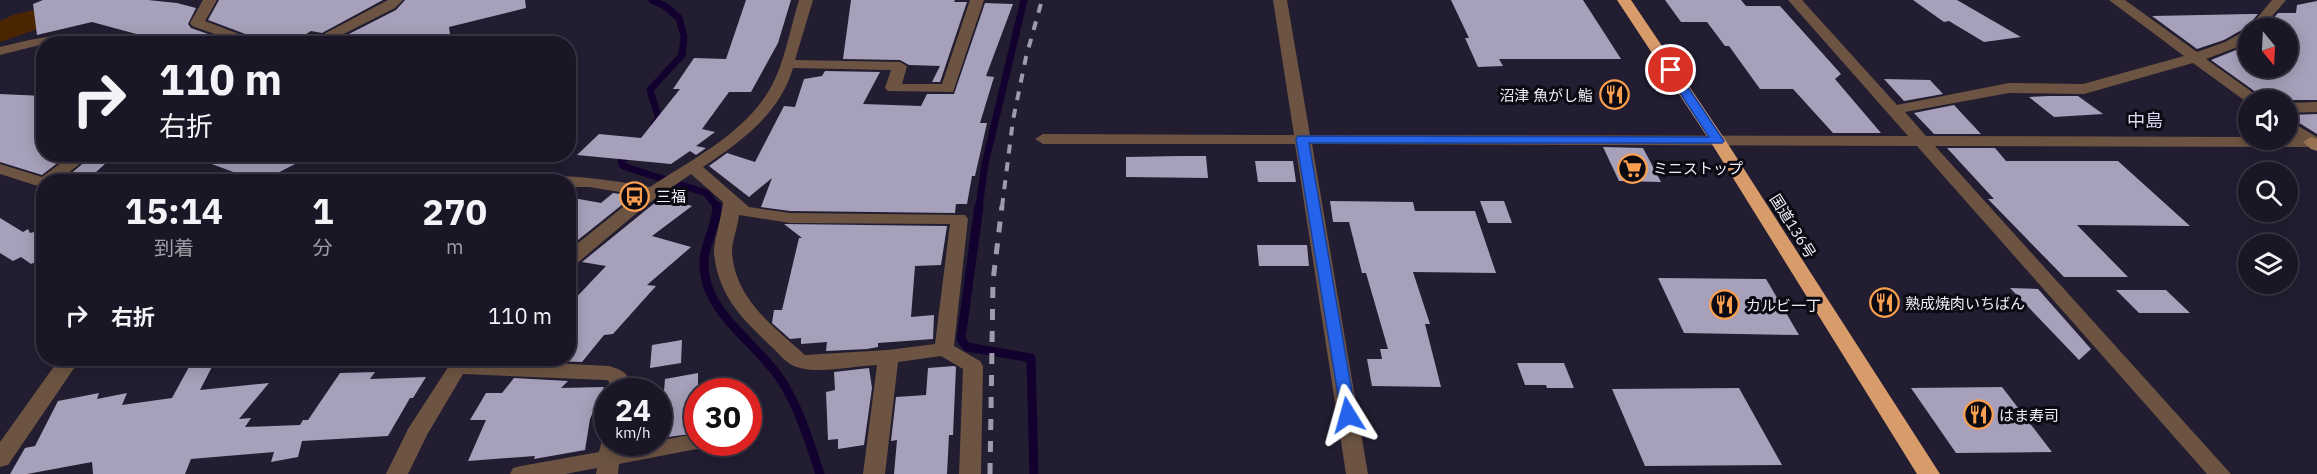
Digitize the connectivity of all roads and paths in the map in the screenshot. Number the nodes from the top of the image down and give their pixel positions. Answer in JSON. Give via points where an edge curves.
{"nodes":[{"id":1,"x":210,"y":0,"type":"edge"},
{"id":2,"x":396,"y":0,"type":"edge"},
{"id":3,"x":806,"y":0,"type":"edge"},
{"id":4,"x":977,"y":0,"type":"edge"},
{"id":5,"x":1280,"y":0,"type":"edge"},
{"id":6,"x":1624,"y":0,"type":"edge"},
{"id":7,"x":1795,"y":0,"type":"edge"},
{"id":8,"x":2116,"y":0,"type":"edge"},
{"id":9,"x":2279,"y":0,"type":"edge"},
{"id":10,"x":2264,"y":18,"type":"edge"},
{"id":11,"x":234,"y":36,"type":"edge"},
{"id":12,"x":328,"y":36,"type":"edge"},
{"id":13,"x":2238,"y":40,"type":"edge"},
{"id":14,"x":36,"y":42,"type":"edge"},
{"id":15,"x":0,"y":51,"type":"edge"},
{"id":16,"x":2194,"y":58,"type":"junction"},
{"id":17,"x":788,"y":64,"type":"junction"},
{"id":18,"x":2240,"y":90,"type":"edge"},
{"id":19,"x":2317,"y":107,"type":"edge"},
{"id":20,"x":2298,"y":108,"type":"edge"},
{"id":21,"x":1893,"y":110,"type":"junction"},
{"id":22,"x":2298,"y":132,"type":"edge"},
{"id":23,"x":1043,"y":139,"type":"dead end"},
{"id":24,"x":1303,"y":139,"type":"junction"},
{"id":25,"x":1718,"y":141,"type":"junction"},
{"id":26,"x":1923,"y":141,"type":"junction"},
{"id":27,"x":2315,"y":143,"type":"edge"},
{"id":28,"x":73,"y":162,"type":"edge"},
{"id":29,"x":0,"y":169,"type":"edge"},
{"id":30,"x":684,"y":171,"type":"junction"},
{"id":31,"x":56,"y":174,"type":"edge"},
{"id":32,"x":36,"y":179,"type":"edge"},
{"id":33,"x":576,"y":182,"type":"edge"},
{"id":34,"x":657,"y":190,"type":"junction"},
{"id":35,"x":732,"y":199,"type":"junction"},
{"id":36,"x":576,"y":253,"type":"edge"},
{"id":37,"x":944,"y":349,"type":"junction"},
{"id":38,"x":888,"y":357,"type":"junction"},
{"id":39,"x":65,"y":366,"type":"edge"},
{"id":40,"x":460,"y":366,"type":"edge"},
{"id":41,"x":506,"y":366,"type":"edge"},
{"id":42,"x":620,"y":378,"type":"edge"},
{"id":43,"x":684,"y":444,"type":"edge"},
{"id":44,"x":609,"y":458,"type":"edge"},
{"id":45,"x":0,"y":459,"type":"edge"},
{"id":46,"x":397,"y":474,"type":"edge"},
{"id":47,"x":521,"y":474,"type":"edge"},
{"id":48,"x":874,"y":474,"type":"edge"},
{"id":49,"x":970,"y":474,"type":"edge"},
{"id":50,"x":1356,"y":474,"type":"edge"},
{"id":51,"x":1929,"y":474,"type":"edge"},
{"id":52,"x":2220,"y":474,"type":"edge"}],
"edges":[{"from":1,"to":11,"type":"street","via":[[196,23]]},
{"from":2,"to":12,"type":"street"},
{"from":3,"to":17,"type":"street"},
{"from":4,"to":17,"type":"street","via":[[948,89],[893,88],[900,66]]},
{"from":5,"to":24,"type":"street"},
{"from":6,"to":25,"type":"highway","name":"国道136号"},
{"from":7,"to":21,"type":"street"},
{"from":8,"to":16,"type":"street"},
{"from":9,"to":10,"type":"street"},
{"from":13,"to":16,"type":"street"},
{"from":14,"to":15,"type":"street"},
{"from":16,"to":18,"type":"street"},
{"from":16,"to":21,"type":"street","via":[[2084,88],[2009,88]]},
{"from":17,"to":30,"type":"street","via":[[773,97],[760,114],[730,141]]},
{"from":19,"to":20,"type":"street"},
{"from":21,"to":26,"type":"street"},
{"from":22,"to":27,"type":"street"},
{"from":23,"to":24,"type":"street"},
{"from":24,"to":25,"type":"street"},
{"from":24,"to":50,"type":"street"},
{"from":25,"to":26,"type":"street"},
{"from":25,"to":51,"type":"highway","name":"国道136号"},
{"from":26,"to":27,"type":"street"},
{"from":26,"to":52,"type":"street"},
{"from":28,"to":31,"type":"street"},
{"from":29,"to":32,"type":"street"},
{"from":30,"to":34,"type":"street"},
{"from":30,"to":35,"type":"street"},
{"from":33,"to":34,"type":"street"},
{"from":34,"to":36,"type":"street"},
{"from":35,"to":37,"type":"street","via":[[743,211],[790,218],[958,219]]},
{"from":35,"to":38,"type":"street","via":[[723,264],[748,314],[799,361]]},
{"from":37,"to":38,"type":"street"},
{"from":37,"to":49,"type":"street","via":[[973,366]]},
{"from":38,"to":48,"type":"street"},
{"from":39,"to":45,"type":"street"},
{"from":40,"to":46,"type":"street","via":[[416,434]]},
{"from":41,"to":42,"type":"street","via":[[609,373]]},
{"from":43,"to":44,"type":"street"},
{"from":44,"to":47,"type":"street"}]}
